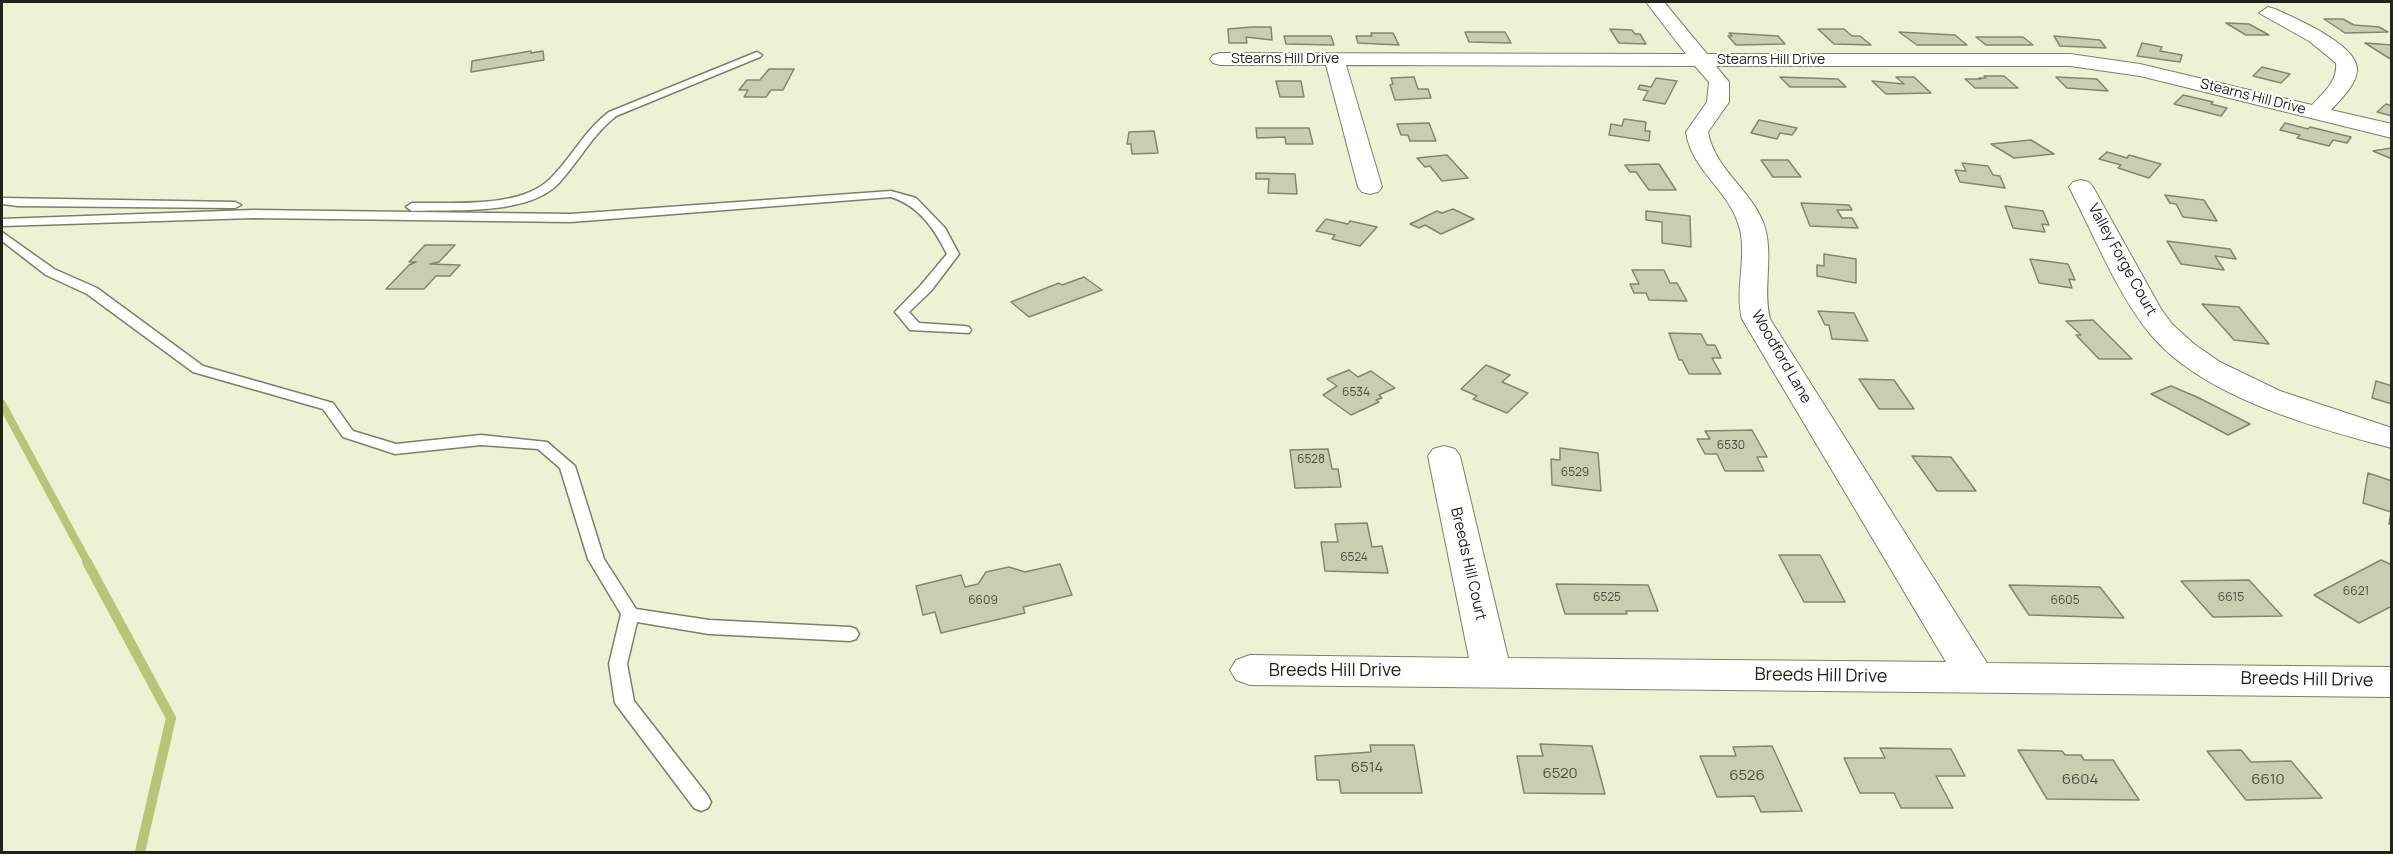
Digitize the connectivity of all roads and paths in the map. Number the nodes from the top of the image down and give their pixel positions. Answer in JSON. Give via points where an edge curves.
{"nodes":[{"id":1,"x":1655,"y":2,"type":"edge"},
{"id":2,"x":2268,"y":13,"type":"dead end"},
{"id":3,"x":757,"y":55,"type":"dead end"},
{"id":4,"x":1220,"y":59,"type":"dead end"},
{"id":5,"x":1334,"y":59,"type":"junction"},
{"id":6,"x":1703,"y":59,"type":"junction"},
{"id":7,"x":2317,"y":113,"type":"junction"},
{"id":8,"x":2391,"y":131,"type":"edge"},
{"id":9,"x":1371,"y":187,"type":"dead end"},
{"id":10,"x":2081,"y":187,"type":"dead end"},
{"id":11,"x":2,"y":201,"type":"edge"},
{"id":12,"x":2,"y":223,"type":"edge"},
{"id":13,"x":2,"y":236,"type":"edge"},
{"id":14,"x":964,"y":330,"type":"dead end"},
{"id":15,"x":2391,"y":438,"type":"edge"},
{"id":16,"x":1444,"y":456,"type":"dead end"},
{"id":17,"x":630,"y":614,"type":"junction"},
{"id":18,"x":850,"y":634,"type":"dead end"},
{"id":19,"x":1250,"y":670,"type":"dead end"},
{"id":20,"x":1492,"y":673,"type":"junction"},
{"id":21,"x":1975,"y":677,"type":"junction"},
{"id":22,"x":2391,"y":682,"type":"edge"},
{"id":23,"x":700,"y":802,"type":"dead end"}],
"edges":[{"from":1,"to":6,"type":"street","name":"Woodford Lane"},
{"from":2,"to":7,"type":"street","via":[[2331,47],[2346,62],[2346,76]]},
{"from":3,"to":11,"type":"lane","via":[[623,108],[599,126],[557,179],[537,195],[505,202],[368,209]]},
{"from":4,"to":5,"type":"street","name":"Stearns Hill Drive"},
{"from":5,"to":6,"type":"street","name":"Stearns Hill Drive"},
{"from":5,"to":9,"type":"street"},
{"from":6,"to":7,"type":"street","name":"Stearns Hill Drive","via":[[2089,62],[2150,72]]},
{"from":6,"to":21,"type":"street","name":"Woodford Lane","via":[[1720,89],[1718,102],[1697,132],[1700,146],[1750,221],[1755,243],[1751,305],[1756,319]]},
{"from":7,"to":8,"type":"street"},
{"from":10,"to":15,"type":"street","name":"Valley Forge Court","via":[[2148,310],[2176,343],[2256,392]]},
{"from":12,"to":14,"type":"lane","via":[[253,214],[571,218],[891,194],[912,200],[941,231],[953,254],[902,312],[915,327]]},
{"from":13,"to":17,"type":"lane","via":[[50,272],[92,291],[198,369],[328,406],[348,434],[395,449],[480,440],[542,445],[567,466],[596,559]]},
{"from":16,"to":20,"type":"street","name":"Breeds Hill Court"},
{"from":17,"to":18,"type":"lane","via":[[709,627]]},
{"from":17,"to":23,"type":"lane","via":[[618,664],[625,704]]},
{"from":19,"to":20,"type":"street","name":"Breeds Hill Drive"},
{"from":20,"to":21,"type":"street","name":"Breeds Hill Drive"},
{"from":21,"to":22,"type":"street","name":"Breeds Hill Drive"}]}
